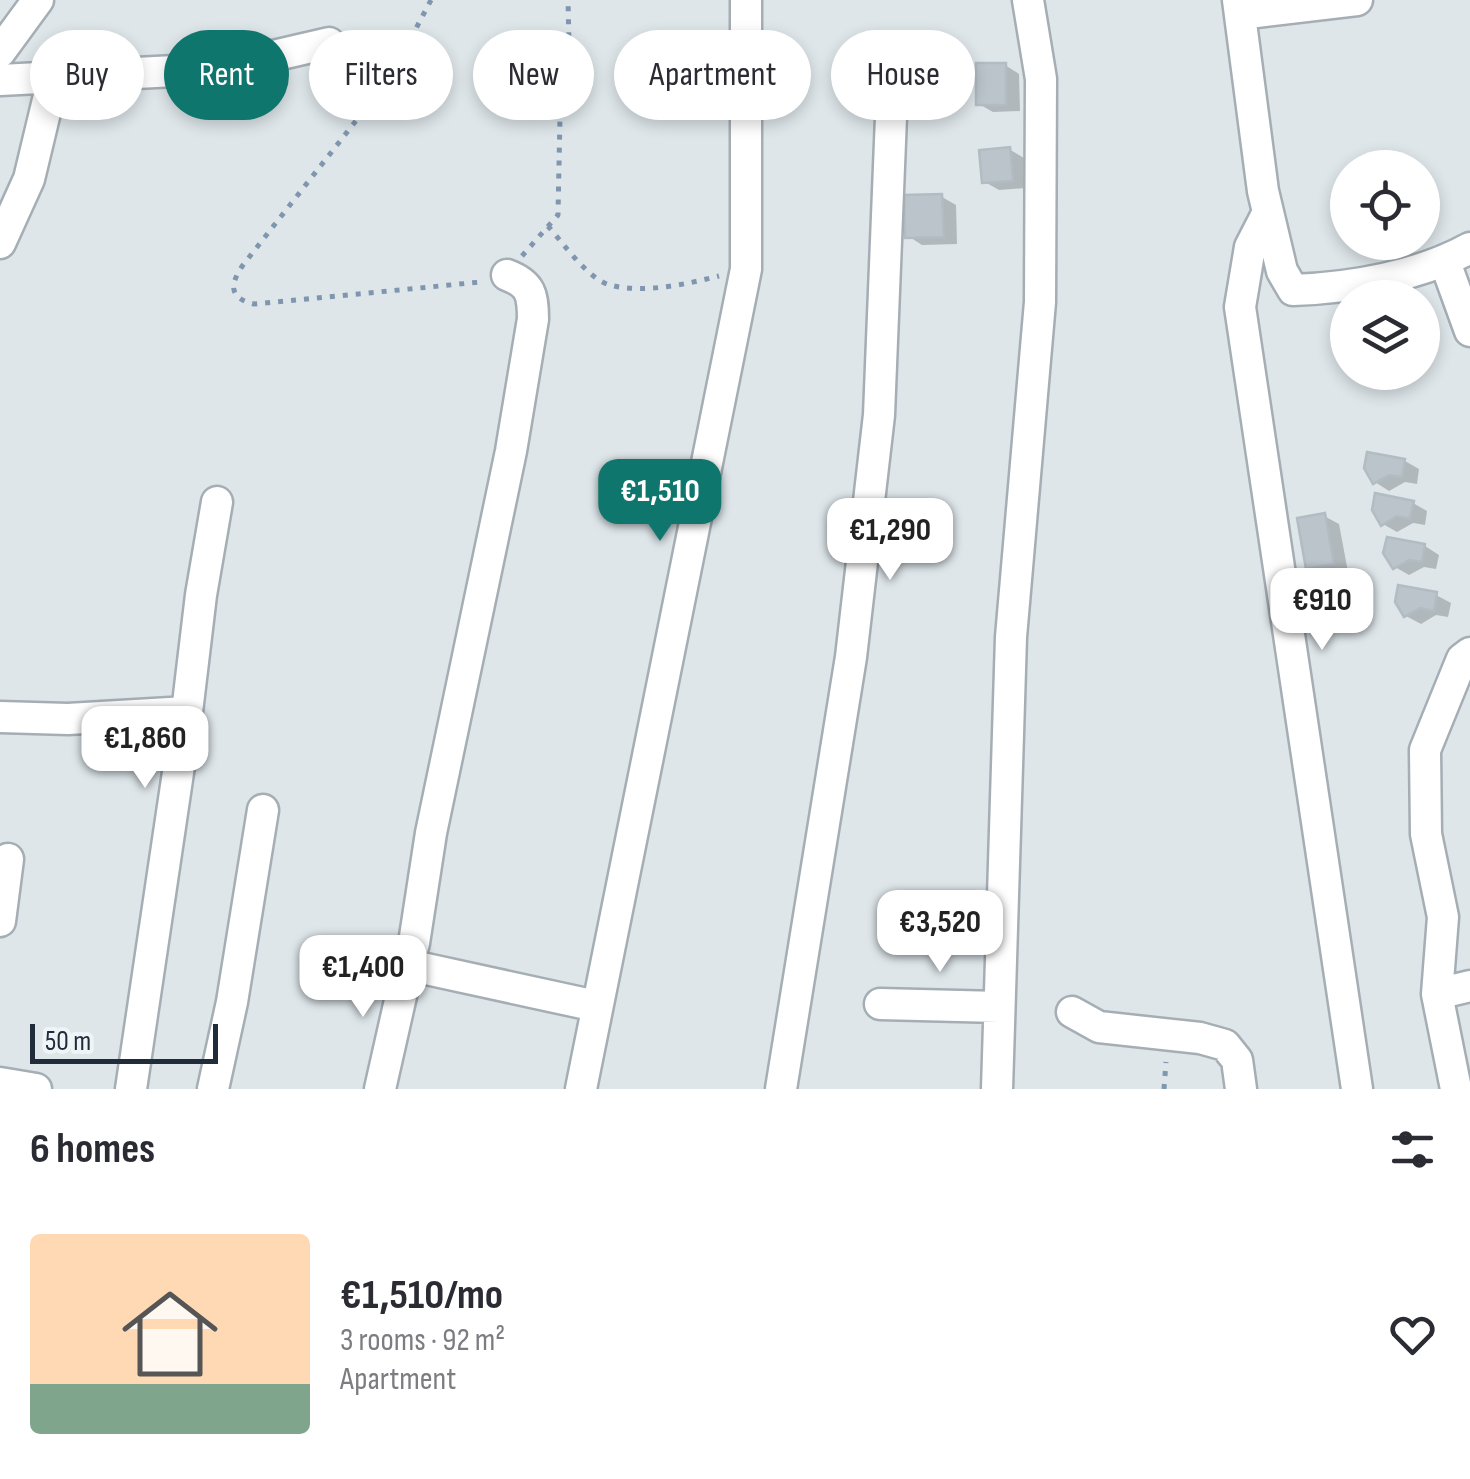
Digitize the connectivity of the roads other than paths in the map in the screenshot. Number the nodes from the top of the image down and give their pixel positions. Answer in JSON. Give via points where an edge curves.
{"nodes":[{"id":1,"x":38,"y":0,"type":"edge"},
{"id":2,"x":746,"y":0,"type":"edge"},
{"id":3,"x":1028,"y":0,"type":"edge"},
{"id":4,"x":1358,"y":0,"type":"edge"},
{"id":5,"x":1239,"y":7,"type":"edge"},
{"id":6,"x":309,"y":47,"type":"edge"},
{"id":7,"x":0,"y":52,"type":"edge"},
{"id":8,"x":144,"y":73,"type":"edge"},
{"id":9,"x":30,"y":79,"type":"edge"},
{"id":10,"x":0,"y":80,"type":"edge"},
{"id":11,"x":43,"y":120,"type":"edge"},
{"id":12,"x":892,"y":120,"type":"edge"},
{"id":13,"x":1268,"y":212,"type":"junction"},
{"id":14,"x":0,"y":243,"type":"edge"},
{"id":15,"x":1458,"y":255,"type":"edge"},
{"id":16,"x":507,"y":275,"type":"road end"},
{"id":17,"x":1470,"y":331,"type":"edge"},
{"id":18,"x":217,"y":502,"type":"dead end"},
{"id":19,"x":1470,"y":653,"type":"edge"},
{"id":20,"x":187,"y":712,"type":"junction"},
{"id":21,"x":0,"y":716,"type":"edge"},
{"id":22,"x":263,"y":810,"type":"dead end"},
{"id":23,"x":8,"y":859,"type":"dead end"},
{"id":24,"x":0,"y":921,"type":"edge"},
{"id":25,"x":408,"y":966,"type":"junction"},
{"id":26,"x":1470,"y":986,"type":"edge"},
{"id":27,"x":1436,"y":994,"type":"junction"},
{"id":28,"x":880,"y":1004,"type":"dead end"},
{"id":29,"x":596,"y":1006,"type":"junction"},
{"id":30,"x":998,"y":1007,"type":"junction"},
{"id":31,"x":1072,"y":1012,"type":"dead end"},
{"id":32,"x":0,"y":1083,"type":"edge"},
{"id":33,"x":36,"y":1089,"type":"edge"},
{"id":34,"x":131,"y":1089,"type":"edge"},
{"id":35,"x":213,"y":1089,"type":"edge"},
{"id":36,"x":380,"y":1089,"type":"edge"},
{"id":37,"x":581,"y":1089,"type":"edge"},
{"id":38,"x":781,"y":1089,"type":"edge"},
{"id":39,"x":996,"y":1089,"type":"edge"},
{"id":40,"x":1241,"y":1089,"type":"edge"},
{"id":41,"x":1356,"y":1089,"type":"edge"},
{"id":42,"x":1456,"y":1089,"type":"edge"}],
"edges":[{"from":1,"to":7,"type":"street"},
{"from":2,"to":29,"type":"street","via":[[746,269]]},
{"from":3,"to":30,"type":"street","via":[[1042,79],[1040,302],[1012,637]]},
{"from":4,"to":5,"type":"street"},
{"from":5,"to":13,"type":"street"},
{"from":6,"to":8,"type":"street"},
{"from":9,"to":10,"type":"street"},
{"from":11,"to":14,"type":"street","via":[[29,180]]},
{"from":12,"to":38,"type":"street","via":[[880,415],[851,657]]},
{"from":13,"to":15,"type":"street","via":[[1293,290],[1362,283]]},
{"from":13,"to":41,"type":"street","via":[[1250,246],[1240,307]]},
{"from":15,"to":17,"type":"street"},
{"from":16,"to":25,"type":"street","via":[[525,282],[533,297],[532,319]]},
{"from":18,"to":20,"type":"street"},
{"from":19,"to":27,"type":"street","via":[[1425,750],[1426,834],[1442,917]]},
{"from":20,"to":21,"type":"street"},
{"from":20,"to":34,"type":"street"},
{"from":22,"to":35,"type":"street"},
{"from":23,"to":24,"type":"street"},
{"from":25,"to":29,"type":"street"},
{"from":25,"to":36,"type":"street"},
{"from":26,"to":27,"type":"street"},
{"from":27,"to":42,"type":"street"},
{"from":28,"to":30,"type":"street"},
{"from":29,"to":37,"type":"street"},
{"from":30,"to":39,"type":"street"},
{"from":31,"to":40,"type":"street","via":[[1099,1026],[1225,1045],[1236,1060]]},
{"from":32,"to":33,"type":"street"}]}
